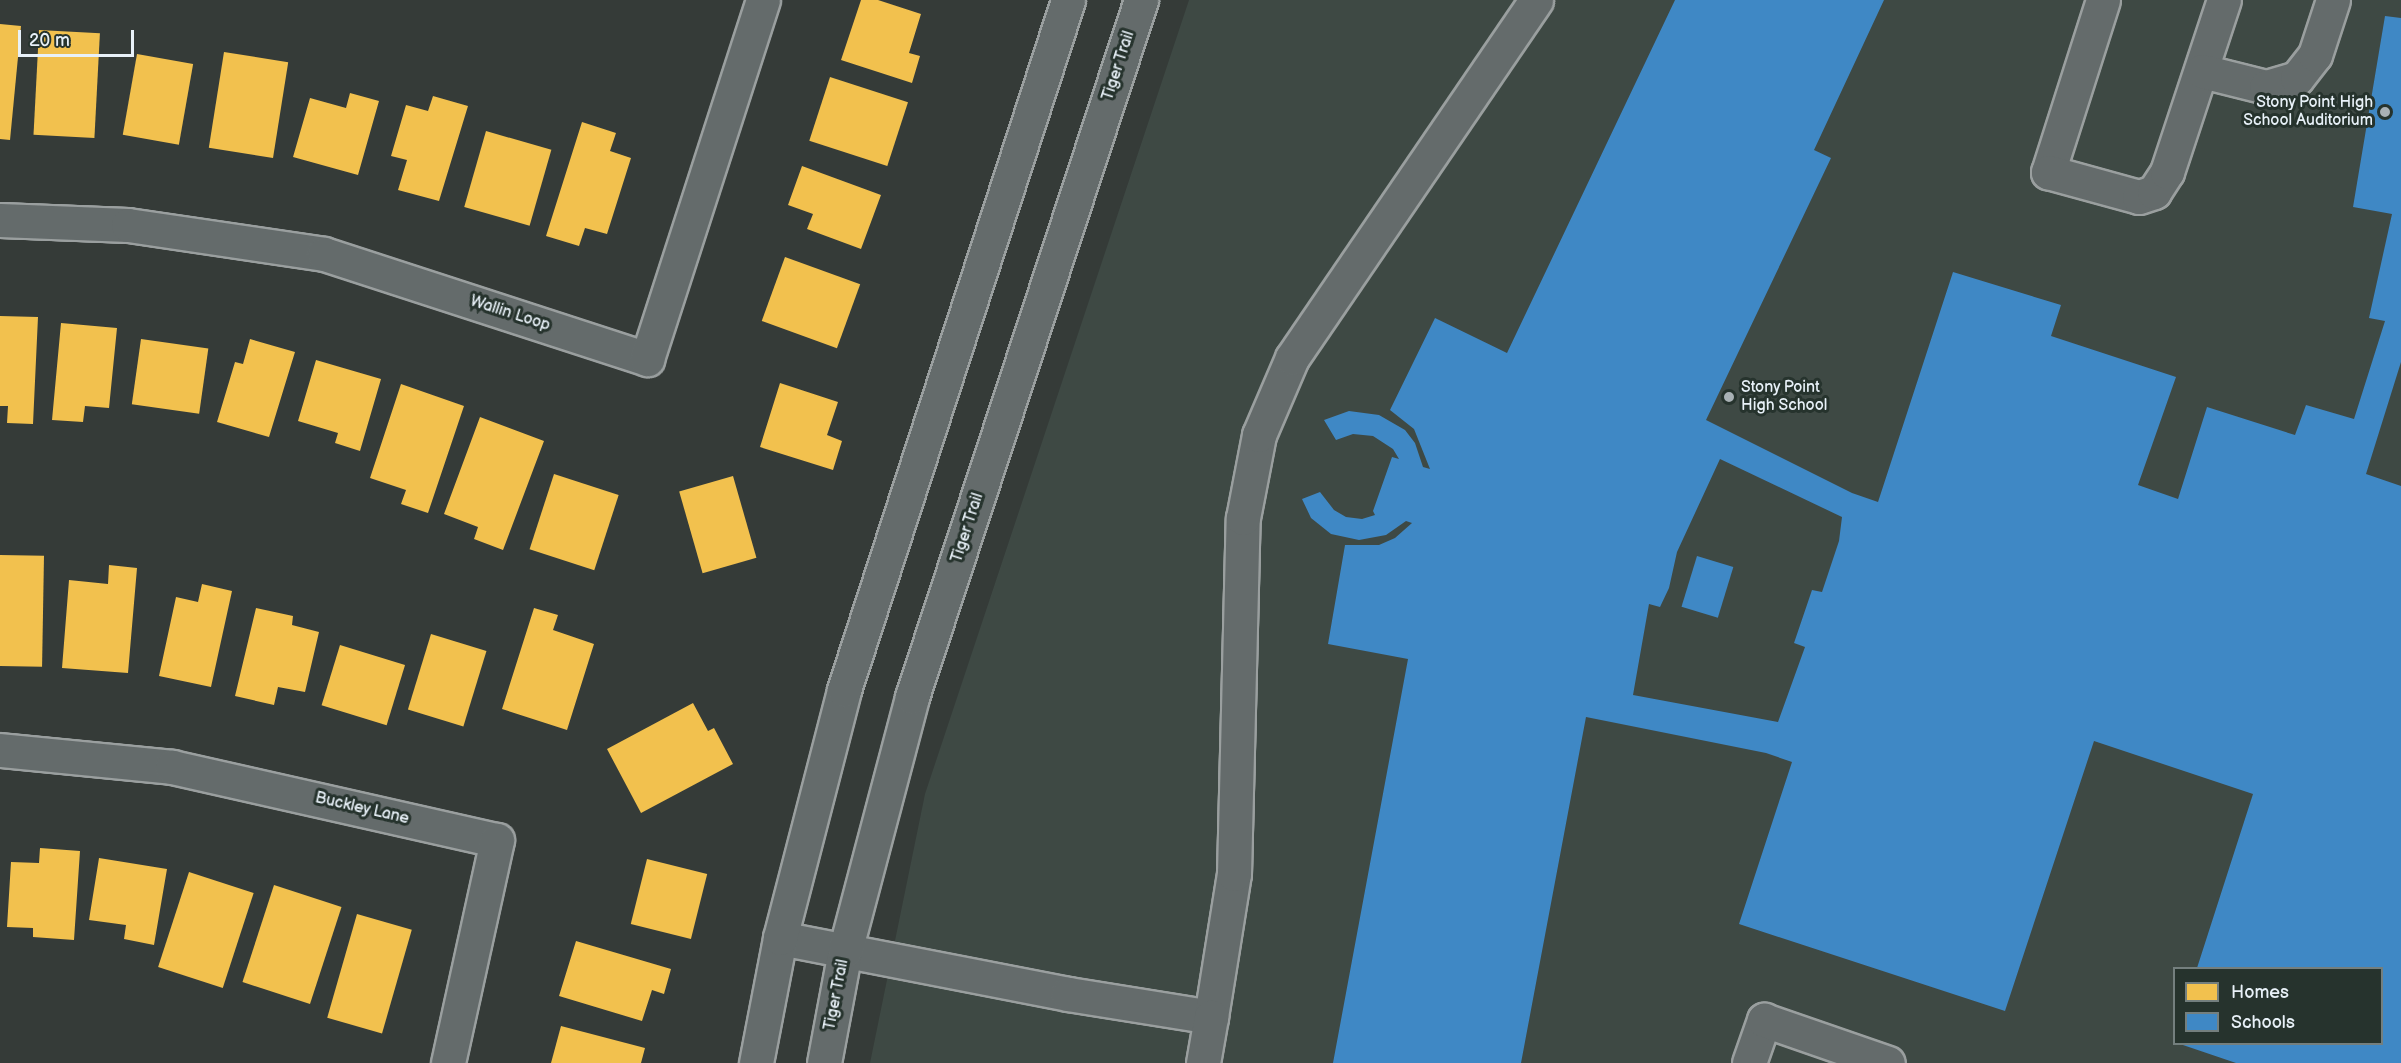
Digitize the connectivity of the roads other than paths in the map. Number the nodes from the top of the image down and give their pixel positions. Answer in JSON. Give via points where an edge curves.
{"nodes":[{"id":1,"x":763,"y":0,"type":"edge"},
{"id":2,"x":1068,"y":0,"type":"edge"},
{"id":3,"x":1141,"y":0,"type":"edge"},
{"id":4,"x":1536,"y":0,"type":"edge"},
{"id":5,"x":2103,"y":0,"type":"edge"},
{"id":6,"x":2224,"y":0,"type":"edge"},
{"id":7,"x":2333,"y":0,"type":"edge"},
{"id":8,"x":2202,"y":71,"type":"junction"},
{"id":9,"x":0,"y":220,"type":"edge"},
{"id":10,"x":0,"y":750,"type":"edge"},
{"id":11,"x":780,"y":938,"type":"junction"},
{"id":12,"x":845,"y":951,"type":"junction"},
{"id":13,"x":1211,"y":1017,"type":"junction"},
{"id":14,"x":447,"y":1063,"type":"edge"},
{"id":15,"x":756,"y":1063,"type":"edge"},
{"id":16,"x":824,"y":1063,"type":"edge"},
{"id":17,"x":1203,"y":1063,"type":"edge"},
{"id":18,"x":1749,"y":1063,"type":"edge"},
{"id":19,"x":1888,"y":1063,"type":"edge"}],
"edges":[{"from":1,"to":9,"type":"street","name":"Wallin Loop","via":[[647,359],[324,254],[128,225]]},
{"from":2,"to":11,"type":"street","via":[[844,690]]},
{"from":3,"to":12,"type":"street","name":"Tiger Trail","via":[[912,697]]},
{"from":4,"to":13,"type":"street","via":[[1292,358],[1259,435],[1243,518],[1233,874]]},
{"from":5,"to":8,"type":"street","via":[[2048,172],[2123,195],[2139,197],[2154,192],[2167,172]]},
{"from":6,"to":8,"type":"street"},
{"from":7,"to":8,"type":"street","via":[[2315,55],[2297,78],[2266,87]]},
{"from":10,"to":14,"type":"street","name":"Buckley Lane","via":[[172,766],[497,840]]},
{"from":11,"to":12,"type":"street"},
{"from":11,"to":15,"type":"street"},
{"from":12,"to":13,"type":"street"},
{"from":12,"to":16,"type":"street","name":"Tiger Trail"},
{"from":13,"to":17,"type":"street"},
{"from":18,"to":19,"type":"street","via":[[1764,1020]]}]}
